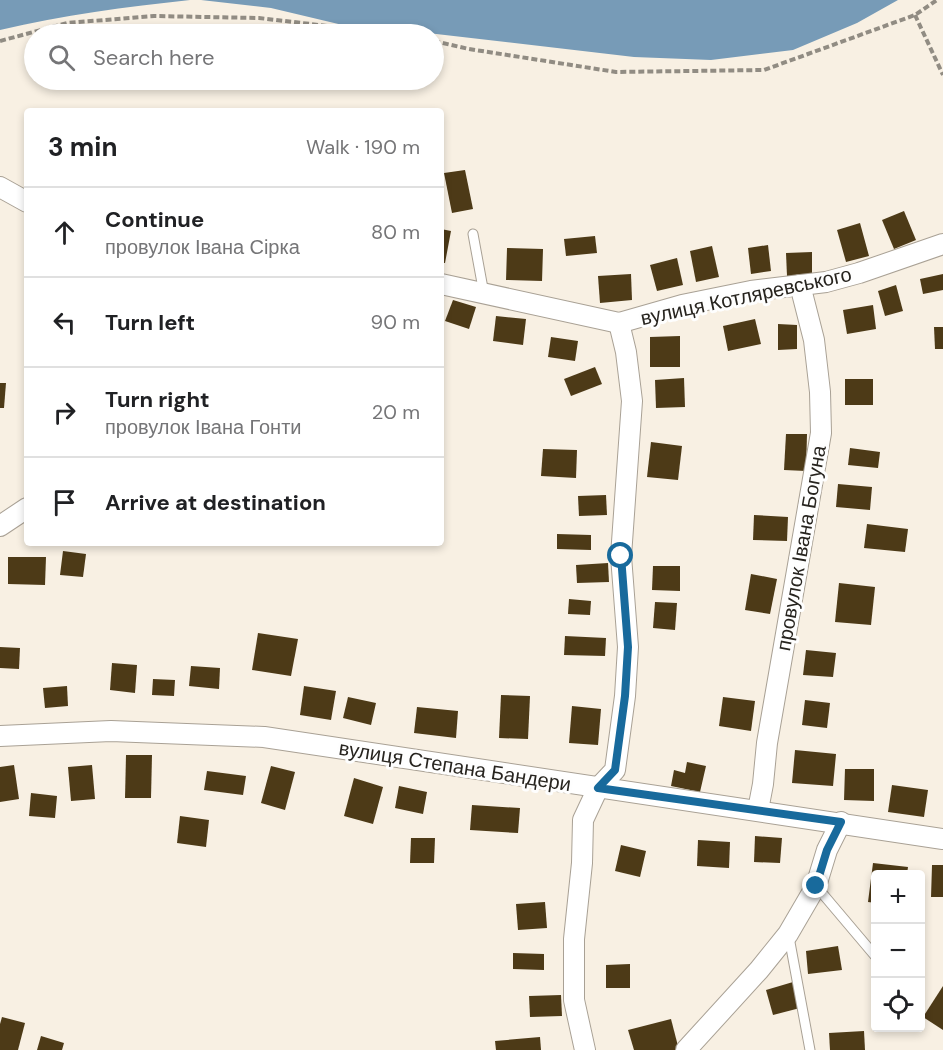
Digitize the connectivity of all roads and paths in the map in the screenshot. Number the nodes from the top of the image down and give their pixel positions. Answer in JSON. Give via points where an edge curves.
{"nodes":[{"id":1,"x":937,"y":0,"type":"edge"},
{"id":2,"x":915,"y":15,"type":"junction"},
{"id":3,"x":63,"y":24,"type":"edge"},
{"id":4,"x":310,"y":24,"type":"edge"},
{"id":5,"x":24,"y":35,"type":"edge"},
{"id":6,"x":0,"y":41,"type":"edge"},
{"id":7,"x":444,"y":44,"type":"edge"},
{"id":8,"x":943,"y":75,"type":"edge"},
{"id":9,"x":0,"y":187,"type":"edge"},
{"id":10,"x":24,"y":200,"type":"edge"},
{"id":11,"x":473,"y":234,"type":"dead end"},
{"id":12,"x":943,"y":244,"type":"edge"},
{"id":13,"x":444,"y":285,"type":"edge"},
{"id":14,"x":801,"y":285,"type":"junction"},
{"id":15,"x":484,"y":294,"type":"junction"},
{"id":16,"x":619,"y":323,"type":"junction"},
{"id":17,"x":24,"y":510,"type":"edge"},
{"id":18,"x":0,"y":526,"type":"edge"},
{"id":19,"x":0,"y":736,"type":"edge"},
{"id":20,"x":598,"y":788,"type":"junction"},
{"id":21,"x":758,"y":810,"type":"junction"},
{"id":22,"x":841,"y":822,"type":"junction"},
{"id":23,"x":943,"y":839,"type":"edge"},
{"id":24,"x":816,"y":886,"type":"junction"},
{"id":25,"x":788,"y":934,"type":"junction"},
{"id":26,"x":871,"y":951,"type":"edge"},
{"id":27,"x":585,"y":1050,"type":"edge"},
{"id":28,"x":686,"y":1050,"type":"edge"},
{"id":29,"x":810,"y":1050,"type":"edge"}],
"edges":[{"from":1,"to":2,"type":"path"},
{"from":2,"to":7,"type":"path","via":[[764,70],[616,72]]},
{"from":2,"to":8,"type":"path"},
{"from":3,"to":4,"type":"path","via":[[154,16],[259,18]]},
{"from":5,"to":6,"type":"path"},
{"from":9,"to":10,"type":"street"},
{"from":11,"to":15,"type":"lane"},
{"from":12,"to":14,"type":"street","name":"вулиця Котляревського","via":[[859,273]]},
{"from":13,"to":15,"type":"street","name":"вулиця Котляревського"},
{"from":14,"to":16,"type":"street","name":"вулиця Котляревського","via":[[682,305]]},
{"from":14,"to":21,"type":"street","name":"провулок Івана Богуна","via":[[814,340],[821,433],[766,743]]},
{"from":15,"to":16,"type":"street","name":"вулиця Котляревського"},
{"from":16,"to":20,"type":"street","via":[[632,401],[621,556],[628,647],[615,770]]},
{"from":17,"to":18,"type":"street"},
{"from":19,"to":20,"type":"street","name":"вулиця Степана Бандери","via":[[111,731],[264,736]]},
{"from":20,"to":21,"type":"street","name":"вулиця Степана Бандери"},
{"from":20,"to":27,"type":"street","via":[[583,820],[574,939],[574,1000]]},
{"from":21,"to":22,"type":"street","name":"вулиця Степана Бандери"},
{"from":22,"to":23,"type":"street","name":"вулиця Степана Бандери"},
{"from":22,"to":24,"type":"street"},
{"from":24,"to":25,"type":"street"},
{"from":24,"to":26,"type":"lane"},
{"from":25,"to":28,"type":"street"},
{"from":25,"to":29,"type":"lane"}]}
